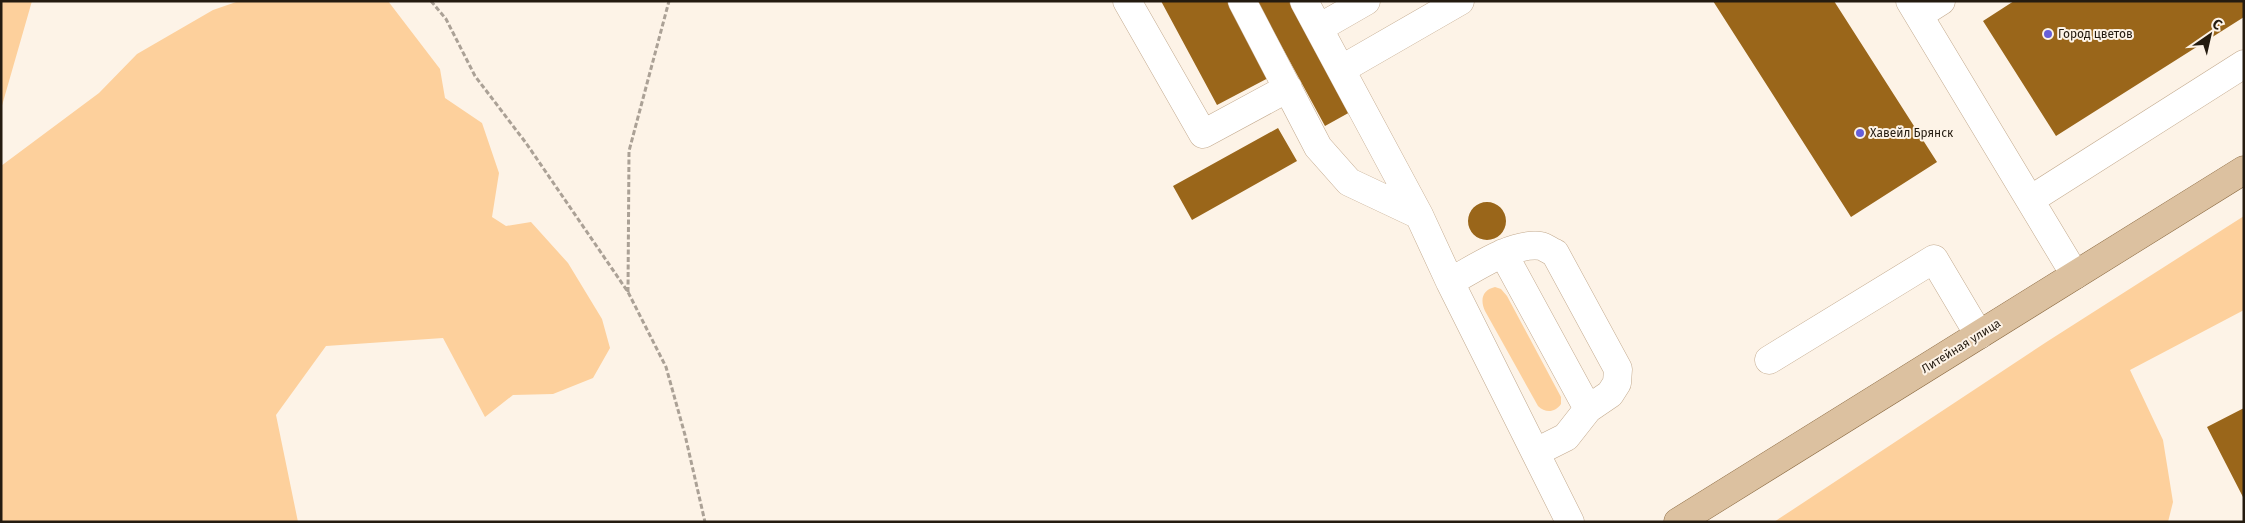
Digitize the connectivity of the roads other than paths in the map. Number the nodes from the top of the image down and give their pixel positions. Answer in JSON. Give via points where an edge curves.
{"nodes":[{"id":1,"x":1127,"y":1,"type":"edge"},
{"id":2,"x":1242,"y":1,"type":"edge"},
{"id":3,"x":1304,"y":1,"type":"edge"},
{"id":4,"x":1366,"y":1,"type":"edge"},
{"id":5,"x":1460,"y":1,"type":"edge"},
{"id":6,"x":1923,"y":6,"type":"edge"},
{"id":7,"x":1319,"y":28,"type":"junction"},
{"id":8,"x":2244,"y":64,"type":"edge"},
{"id":9,"x":1342,"y":69,"type":"junction"},
{"id":10,"x":1288,"y":88,"type":"junction"},
{"id":11,"x":2244,"y":170,"type":"edge"},
{"id":12,"x":2030,"y":200,"type":"junction"},
{"id":13,"x":1419,"y":215,"type":"junction"},
{"id":14,"x":1503,"y":253,"type":"junction"},
{"id":15,"x":2074,"y":276,"type":"junction"},
{"id":16,"x":1450,"y":282,"type":"junction"},
{"id":17,"x":1979,"y":335,"type":"junction"},
{"id":18,"x":1769,"y":360,"type":"dead end"},
{"id":19,"x":1588,"y":409,"type":"junction"},
{"id":20,"x":1536,"y":452,"type":"junction"},
{"id":21,"x":1570,"y":522,"type":"edge"},
{"id":22,"x":1678,"y":522,"type":"edge"}],
"edges":[{"from":1,"to":10,"type":"lane","via":[[1203,134]]},
{"from":2,"to":10,"type":"lane"},
{"from":3,"to":7,"type":"lane"},
{"from":4,"to":7,"type":"lane"},
{"from":5,"to":9,"type":"lane"},
{"from":6,"to":12,"type":"lane"},
{"from":7,"to":9,"type":"lane"},
{"from":8,"to":12,"type":"lane"},
{"from":9,"to":13,"type":"lane"},
{"from":10,"to":13,"type":"lane","via":[[1318,147],[1349,182]]},
{"from":11,"to":15,"type":"main road","name":"Литейная улица"},
{"from":12,"to":15,"type":"lane"},
{"from":13,"to":16,"type":"lane"},
{"from":14,"to":16,"type":"lane"},
{"from":14,"to":19,"type":"lane"},
{"from":14,"to":19,"type":"lane","via":[[1542,246],[1555,253],[1618,369],[1618,383],[1610,394]]},
{"from":15,"to":17,"type":"main road","name":"Литейная улица"},
{"from":16,"to":20,"type":"lane"},
{"from":17,"to":18,"type":"lane","via":[[1934,259]]},
{"from":17,"to":22,"type":"main road","name":"Литейная улица"},
{"from":19,"to":20,"type":"lane","via":[[1566,437]]},
{"from":20,"to":21,"type":"lane"}]}
